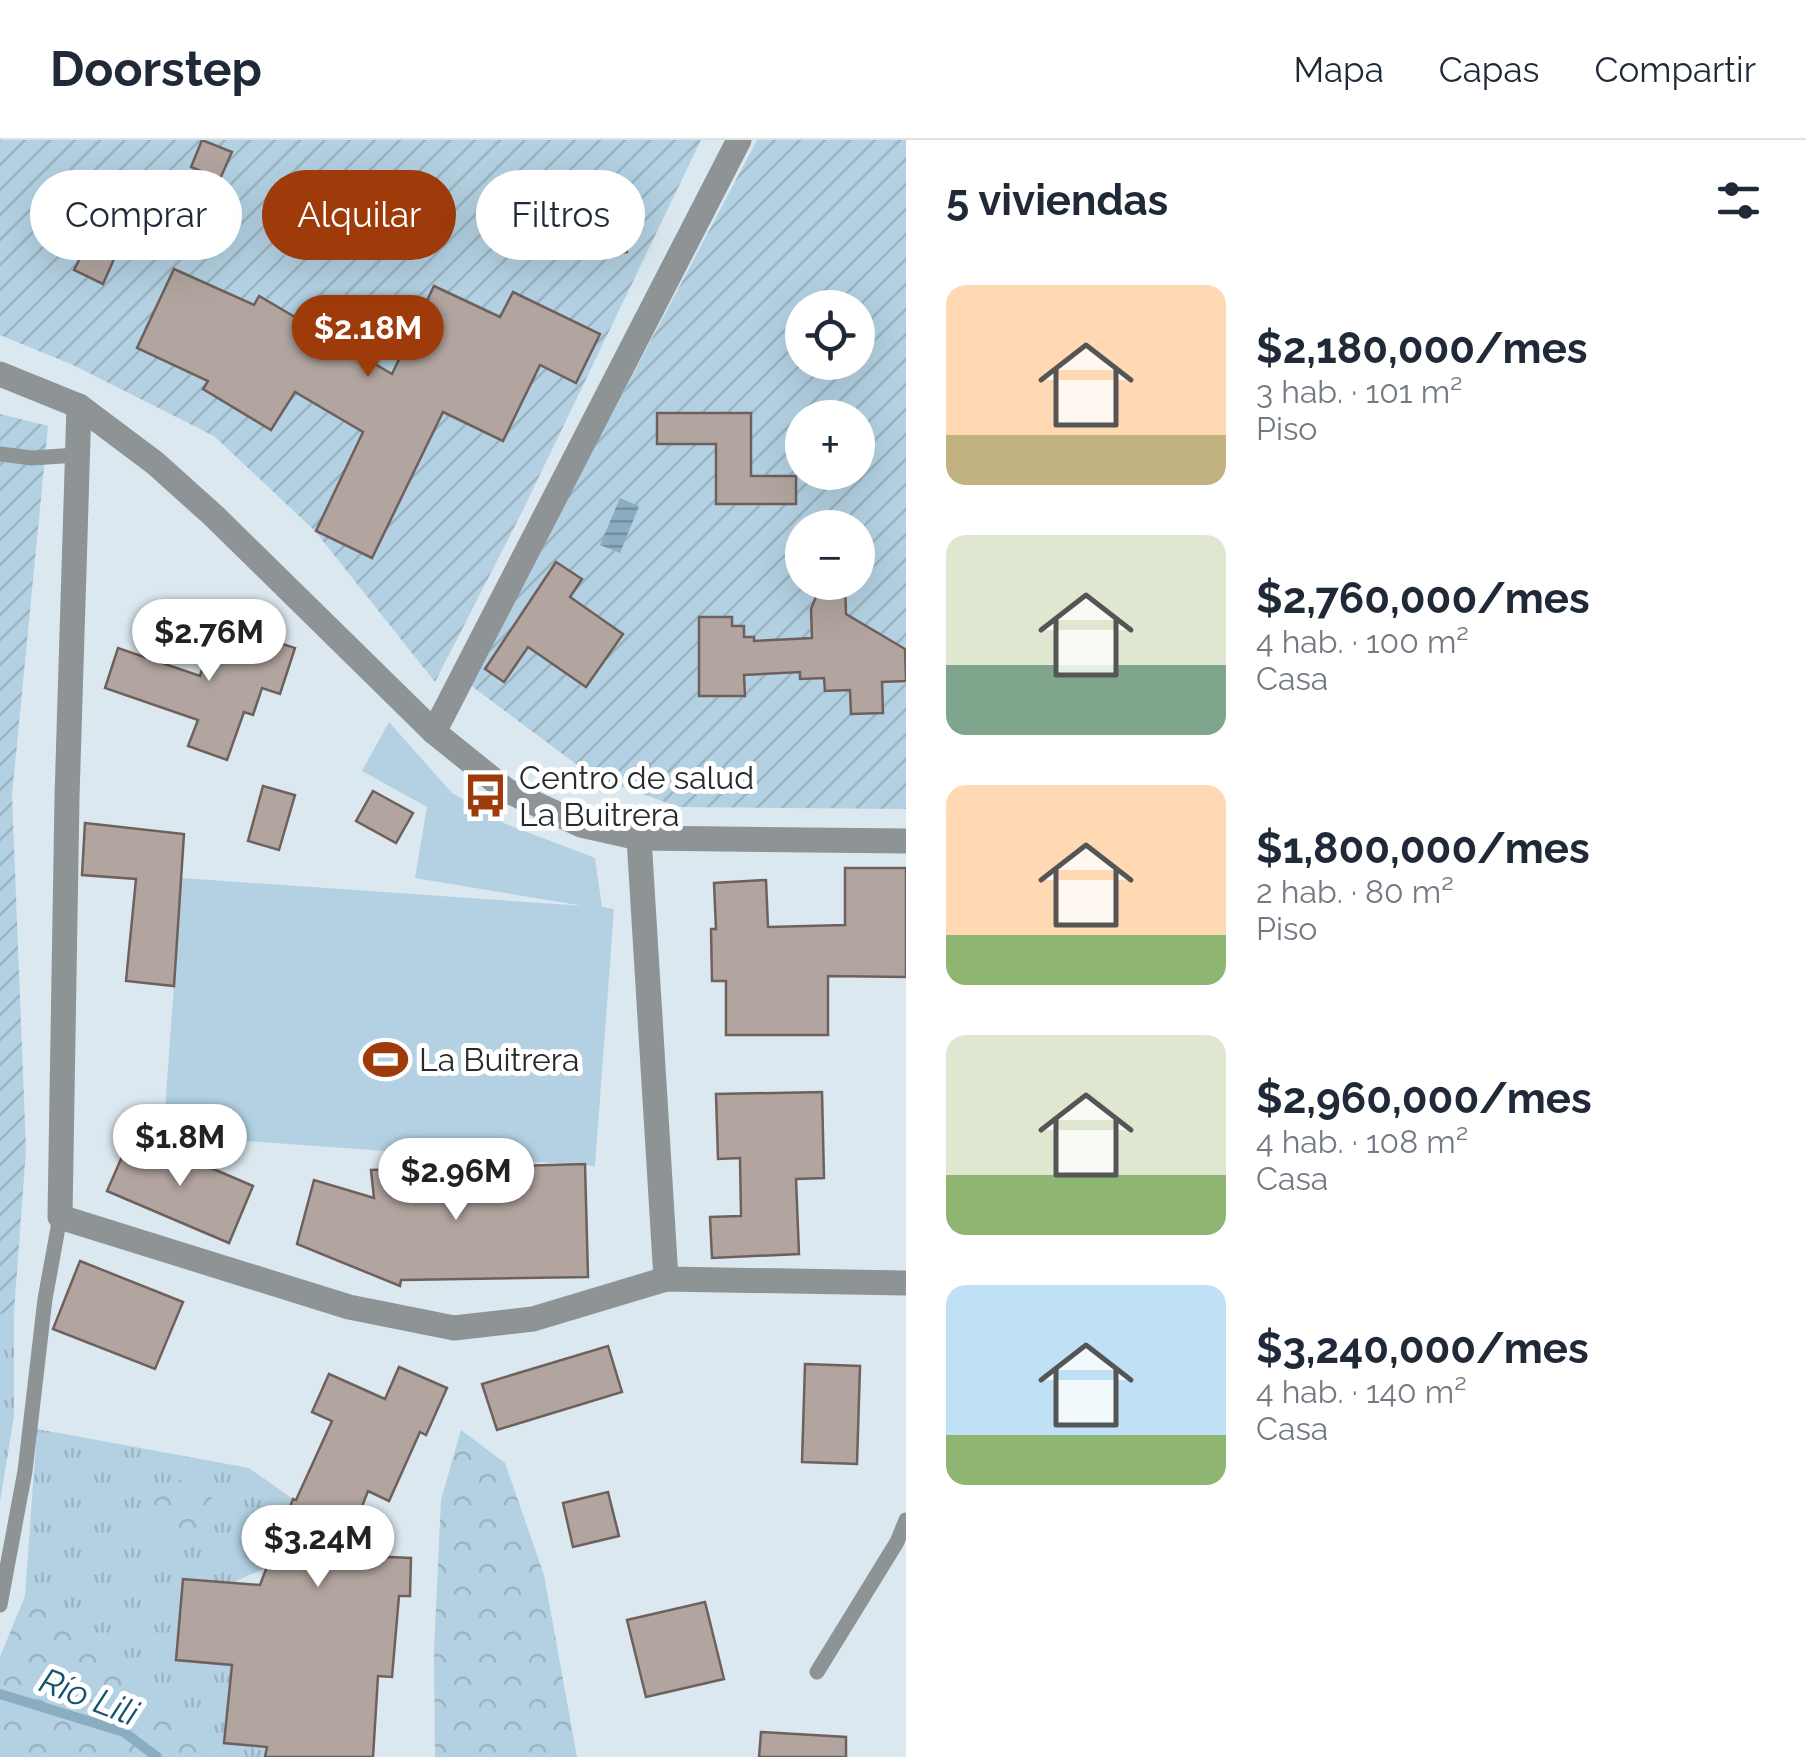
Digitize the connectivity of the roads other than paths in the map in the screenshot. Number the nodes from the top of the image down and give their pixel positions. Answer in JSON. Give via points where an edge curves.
{"nodes":[{"id":1,"x":740,"y":140,"type":"edge"},
{"id":2,"x":0,"y":374,"type":"edge"},
{"id":3,"x":79,"y":406,"type":"junction"},
{"id":4,"x":0,"y":454,"type":"edge"},
{"id":5,"x":77,"y":455,"type":"junction"},
{"id":6,"x":434,"y":732,"type":"junction"},
{"id":7,"x":639,"y":838,"type":"junction"},
{"id":8,"x":906,"y":841,"type":"edge"},
{"id":9,"x":60,"y":1216,"type":"junction"},
{"id":10,"x":666,"y":1278,"type":"junction"},
{"id":11,"x":906,"y":1282,"type":"edge"},
{"id":12,"x":906,"y":1520,"type":"edge"},
{"id":13,"x":0,"y":1605,"type":"edge"},
{"id":14,"x":816,"y":1672,"type":"dead end"}],
"edges":[{"from":1,"to":6,"type":"street"},
{"from":2,"to":3,"type":"street"},
{"from":3,"to":5,"type":"street"},
{"from":3,"to":6,"type":"street","via":[[214,516]]},
{"from":4,"to":5,"type":"lane"},
{"from":5,"to":9,"type":"street"},
{"from":6,"to":7,"type":"street","via":[[506,790],[581,825]]},
{"from":7,"to":8,"type":"street"},
{"from":7,"to":10,"type":"street"},
{"from":9,"to":10,"type":"street","via":[[349,1308],[454,1328],[532,1319]]},
{"from":9,"to":13,"type":"lane"},
{"from":10,"to":11,"type":"street"},
{"from":12,"to":14,"type":"lane"}]}
